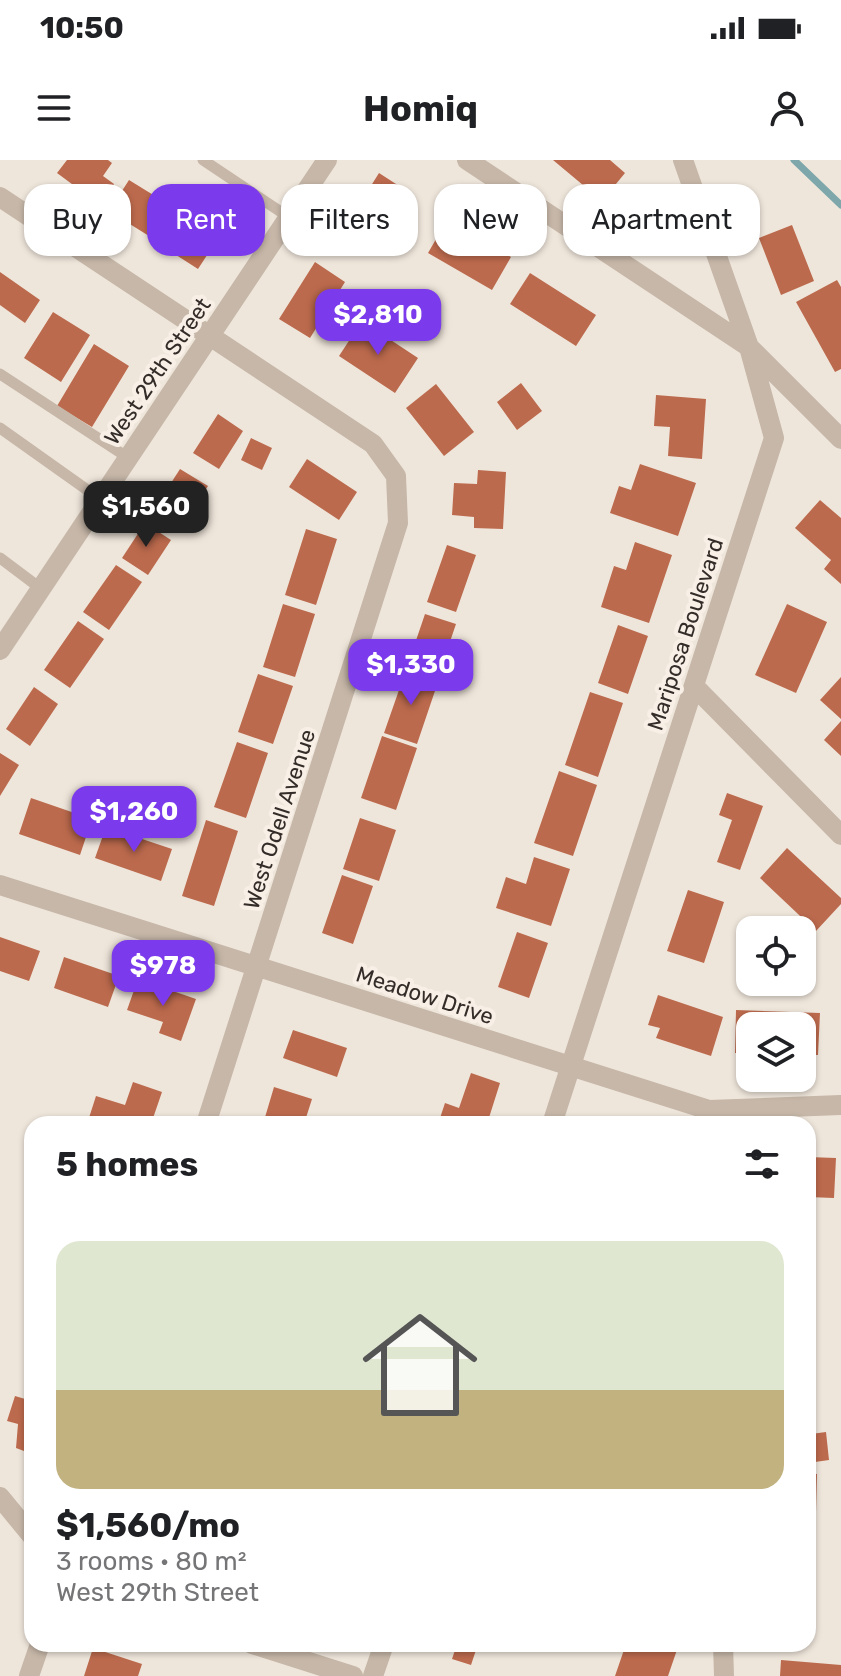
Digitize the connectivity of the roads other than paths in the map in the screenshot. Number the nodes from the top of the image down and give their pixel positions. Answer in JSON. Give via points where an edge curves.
{"nodes":[{"id":1,"x":203,"y":160,"type":"edge"},
{"id":2,"x":327,"y":160,"type":"edge"},
{"id":3,"x":467,"y":160,"type":"edge"},
{"id":4,"x":683,"y":160,"type":"edge"},
{"id":5,"x":312,"y":184,"type":"edge"},
{"id":6,"x":0,"y":197,"type":"edge"},
{"id":7,"x":281,"y":212,"type":"edge"},
{"id":8,"x":281,"y":231,"type":"edge"},
{"id":9,"x":209,"y":336,"type":"junction"},
{"id":10,"x":749,"y":347,"type":"junction"},
{"id":11,"x":0,"y":374,"type":"edge"},
{"id":12,"x":0,"y":428,"type":"edge"},
{"id":13,"x":841,"y":439,"type":"edge"},
{"id":14,"x":127,"y":457,"type":"junction"},
{"id":15,"x":100,"y":499,"type":"junction"},
{"id":16,"x":0,"y":558,"type":"edge"},
{"id":17,"x":40,"y":588,"type":"junction"},
{"id":18,"x":0,"y":650,"type":"edge"},
{"id":19,"x":694,"y":686,"type":"junction"},
{"id":20,"x":841,"y":835,"type":"edge"},
{"id":21,"x":0,"y":885,"type":"edge"},
{"id":22,"x":257,"y":966,"type":"junction"},
{"id":23,"x":570,"y":1067,"type":"junction"},
{"id":24,"x":841,"y":1105,"type":"edge"},
{"id":25,"x":209,"y":1116,"type":"edge"},
{"id":26,"x":555,"y":1116,"type":"edge"},
{"id":27,"x":0,"y":1497,"type":"edge"},
{"id":28,"x":24,"y":1526,"type":"edge"},
{"id":29,"x":37,"y":1652,"type":"edge"},
{"id":30,"x":277,"y":1652,"type":"edge"},
{"id":31,"x":381,"y":1652,"type":"edge"},
{"id":32,"x":723,"y":1652,"type":"edge"},
{"id":33,"x":29,"y":1676,"type":"edge"},
{"id":34,"x":353,"y":1676,"type":"edge"},
{"id":35,"x":373,"y":1676,"type":"edge"},
{"id":36,"x":724,"y":1676,"type":"edge"}],
"edges":[{"from":1,"to":7,"type":"lane"},
{"from":2,"to":5,"type":"street","name":"West 29th Street"},
{"from":3,"to":10,"type":"street"},
{"from":4,"to":10,"type":"street","name":"Mariposa Boulevard"},
{"from":6,"to":9,"type":"street","name":"West Odell Avenue"},
{"from":8,"to":9,"type":"street","name":"West 29th Street"},
{"from":9,"to":14,"type":"street","name":"West 29th Street"},
{"from":9,"to":22,"type":"street","name":"West Odell Avenue","via":[[373,444],[396,476],[398,523]]},
{"from":10,"to":13,"type":"street"},
{"from":10,"to":19,"type":"street","name":"Mariposa Boulevard","via":[[774,438]]},
{"from":11,"to":14,"type":"lane"},
{"from":12,"to":15,"type":"lane"},
{"from":14,"to":15,"type":"street","name":"West 29th Street"},
{"from":15,"to":17,"type":"street","name":"West 29th Street"},
{"from":16,"to":17,"type":"lane"},
{"from":17,"to":18,"type":"street","name":"West 29th Street"},
{"from":19,"to":20,"type":"street"},
{"from":19,"to":23,"type":"street","name":"Mariposa Boulevard"},
{"from":21,"to":22,"type":"street","name":"Meadow Drive"},
{"from":22,"to":23,"type":"street","name":"Meadow Drive"},
{"from":22,"to":25,"type":"street","name":"West Odell Avenue"},
{"from":23,"to":24,"type":"street","name":"Meadow Drive","via":[[709,1110]]},
{"from":23,"to":26,"type":"street","name":"Mariposa Boulevard"},
{"from":27,"to":28,"type":"street"},
{"from":29,"to":33,"type":"street"},
{"from":30,"to":34,"type":"street"},
{"from":31,"to":35,"type":"street"},
{"from":32,"to":36,"type":"street"}]}
